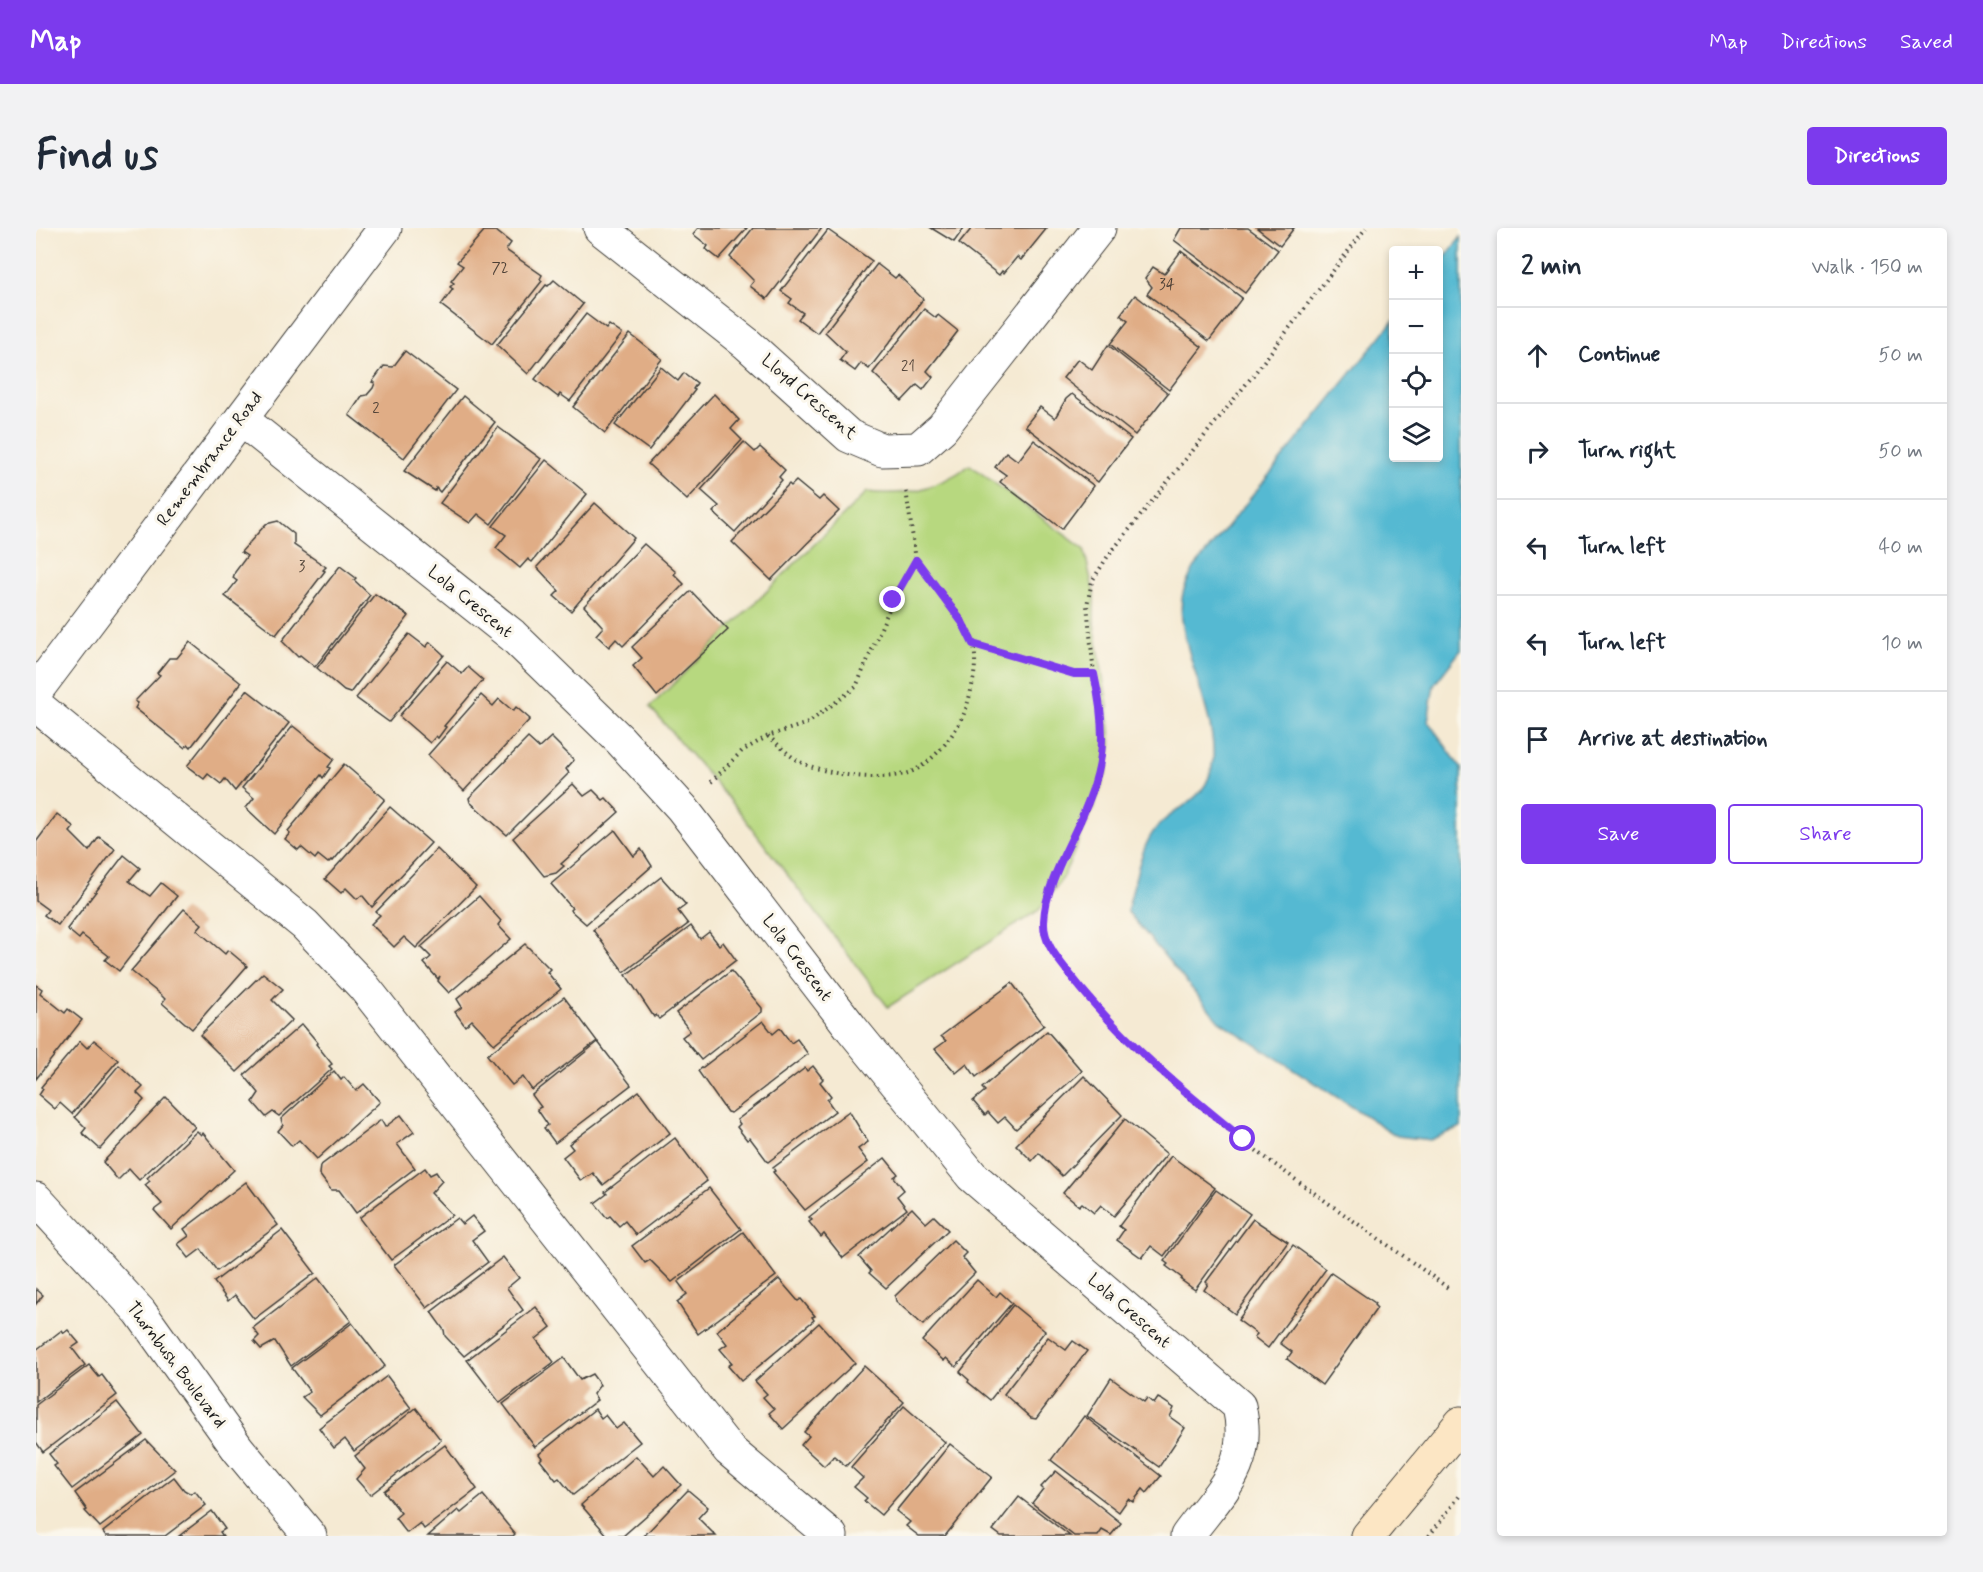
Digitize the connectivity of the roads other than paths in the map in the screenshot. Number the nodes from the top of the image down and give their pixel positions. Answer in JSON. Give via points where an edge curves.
{"nodes":[{"id":1,"x":385,"y":228,"type":"edge"},
{"id":2,"x":600,"y":228,"type":"edge"},
{"id":3,"x":1099,"y":228,"type":"edge"},
{"id":4,"x":241,"y":419,"type":"junction"},
{"id":5,"x":36,"y":690,"type":"edge"},
{"id":6,"x":36,"y":705,"type":"edge"},
{"id":7,"x":36,"y":1199,"type":"edge"},
{"id":8,"x":1461,"y":1423,"type":"edge"},
{"id":9,"x":310,"y":1536,"type":"edge"},
{"id":10,"x":831,"y":1536,"type":"edge"},
{"id":11,"x":1187,"y":1536,"type":"edge"},
{"id":12,"x":1368,"y":1536,"type":"edge"}],
"edges":[{"from":1,"to":4,"type":"street","name":"Remembrance Road"},
{"from":2,"to":3,"type":"street","name":"Lloyd Crescent","via":[[746,343],[849,436],[882,450],[918,449],[942,428]]},
{"from":4,"to":5,"type":"street","name":"Remembrance Road"},
{"from":4,"to":11,"type":"street","name":"Lola Crescent","via":[[512,635],[620,740],[682,808],[852,1029],[972,1176],[1239,1406],[1244,1429],[1242,1452],[1233,1474]]},
{"from":6,"to":10,"type":"street","via":[[304,925],[364,987],[729,1450]]},
{"from":7,"to":9,"type":"street","name":"Thornbush Boulevard","via":[[140,1312],[238,1449]]},
{"from":8,"to":12,"type":"main road"}]}
